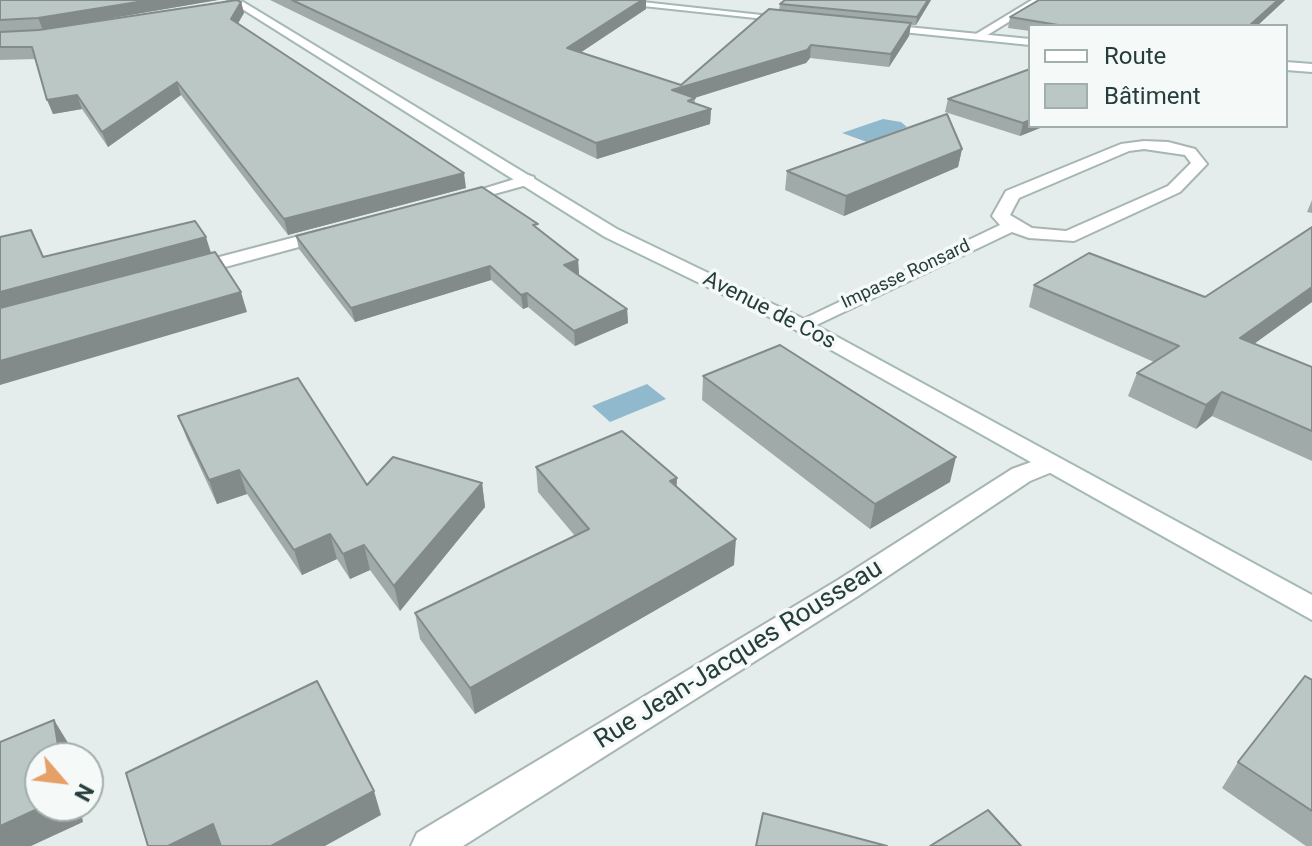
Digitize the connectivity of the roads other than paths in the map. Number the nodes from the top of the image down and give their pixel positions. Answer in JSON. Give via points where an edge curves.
{"nodes":[{"id":1,"x":592,"y":0,"type":"edge"},
{"id":2,"x":1039,"y":0,"type":"edge"},
{"id":3,"x":231,"y":5,"type":"edge"},
{"id":4,"x":808,"y":21,"type":"edge"},
{"id":5,"x":870,"y":27,"type":"edge"},
{"id":6,"x":977,"y":37,"type":"junction"},
{"id":7,"x":1028,"y":42,"type":"edge"},
{"id":8,"x":1288,"y":66,"type":"edge"},
{"id":9,"x":1312,"y":68,"type":"edge"},
{"id":10,"x":528,"y":180,"type":"junction"},
{"id":11,"x":438,"y":204,"type":"edge"},
{"id":12,"x":1011,"y":226,"type":"junction"},
{"id":13,"x":347,"y":228,"type":"edge"},
{"id":14,"x":166,"y":277,"type":"edge"},
{"id":15,"x":801,"y":325,"type":"junction"},
{"id":16,"x":1048,"y":464,"type":"junction"},
{"id":17,"x":1312,"y":609,"type":"edge"},
{"id":18,"x":430,"y":846,"type":"edge"}],
"edges":[{"from":1,"to":4,"type":"street"},
{"from":2,"to":6,"type":"street"},
{"from":3,"to":10,"type":"street","name":"Avenue de Cos"},
{"from":5,"to":6,"type":"street"},
{"from":6,"to":7,"type":"street"},
{"from":8,"to":9,"type":"street"},
{"from":10,"to":11,"type":"street"},
{"from":10,"to":15,"type":"street","name":"Avenue de Cos","via":[[611,233]]},
{"from":12,"to":12,"type":"street","via":[[1068,237],[1174,189],[1199,164],[1190,152],[1168,146],[1126,147],[1012,195],[1001,216]]},
{"from":12,"to":15,"type":"street","name":"Impasse Ronsard"},
{"from":13,"to":14,"type":"street"},
{"from":15,"to":16,"type":"street","name":"Avenue de Cos"},
{"from":16,"to":17,"type":"street","name":"Avenue de Cos"},
{"from":16,"to":18,"type":"street","name":"Rue Jean-Jacques Rousseau","via":[[1021,475]]}]}
